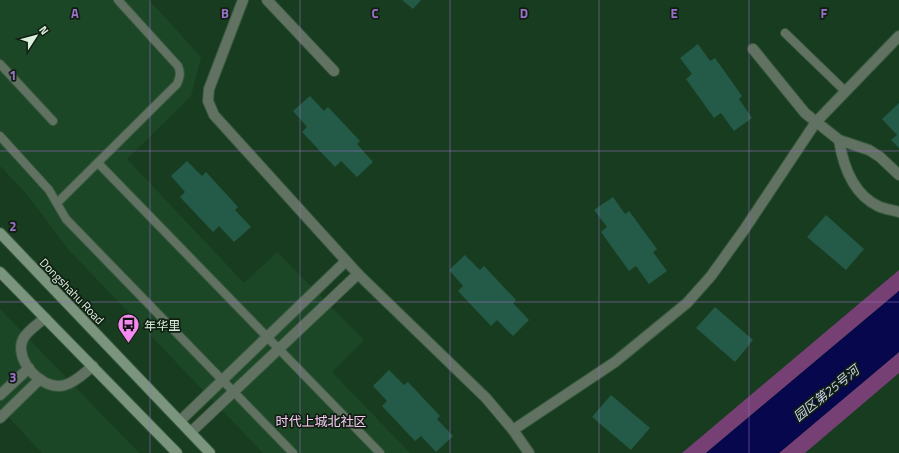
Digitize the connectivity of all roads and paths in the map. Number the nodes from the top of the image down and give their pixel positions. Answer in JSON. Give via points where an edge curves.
{"nodes":[{"id":1,"x":118,"y":0,"type":"edge"},
{"id":2,"x":243,"y":0,"type":"edge"},
{"id":3,"x":266,"y":0,"type":"edge"},
{"id":4,"x":785,"y":33,"type":"dead end"},
{"id":5,"x":899,"y":36,"type":"edge"},
{"id":6,"x":753,"y":49,"type":"dead end"},
{"id":7,"x":0,"y":64,"type":"edge"},
{"id":8,"x":334,"y":71,"type":"dead end"},
{"id":9,"x":845,"y":92,"type":"junction"},
{"id":10,"x":53,"y":121,"type":"dead end"},
{"id":11,"x":816,"y":122,"type":"junction"},
{"id":12,"x":0,"y":136,"type":"edge"},
{"id":13,"x":839,"y":140,"type":"junction"},
{"id":14,"x":98,"y":163,"type":"junction"},
{"id":15,"x":899,"y":175,"type":"edge"},
{"id":16,"x":57,"y":203,"type":"junction"},
{"id":17,"x":899,"y":212,"type":"edge"},
{"id":18,"x":0,"y":233,"type":"edge"},
{"id":19,"x":346,"y":261,"type":"junction"},
{"id":20,"x":0,"y":272,"type":"edge"},
{"id":21,"x":358,"y":274,"type":"junction"},
{"id":22,"x":45,"y":318,"type":"junction"},
{"id":23,"x":268,"y":337,"type":"junction"},
{"id":24,"x":279,"y":349,"type":"junction"},
{"id":25,"x":93,"y":366,"type":"junction"},
{"id":26,"x":28,"y":368,"type":"junction"},
{"id":27,"x":40,"y":379,"type":"junction"},
{"id":28,"x":222,"y":381,"type":"junction"},
{"id":29,"x":233,"y":392,"type":"junction"},
{"id":30,"x":0,"y":395,"type":"edge"},
{"id":31,"x":0,"y":418,"type":"edge"},
{"id":32,"x":180,"y":421,"type":"junction"},
{"id":33,"x":513,"y":430,"type":"junction"},
{"id":34,"x":191,"y":432,"type":"junction"},
{"id":35,"x":177,"y":453,"type":"edge"},
{"id":36,"x":210,"y":453,"type":"edge"},
{"id":37,"x":293,"y":453,"type":"edge"},
{"id":38,"x":380,"y":453,"type":"edge"},
{"id":39,"x":529,"y":453,"type":"edge"}],
"edges":[{"from":1,"to":14,"type":"lane","via":[[178,66],[180,78],[178,84]]},
{"from":2,"to":19,"type":"street","via":[[209,90],[208,100],[214,115],[223,127]]},
{"from":3,"to":8,"type":"street"},
{"from":4,"to":9,"type":"lane"},
{"from":5,"to":9,"type":"street"},
{"from":6,"to":11,"type":"street","via":[[805,113]]},
{"from":7,"to":10,"type":"lane"},
{"from":9,"to":11,"type":"street"},
{"from":11,"to":13,"type":"street"},
{"from":11,"to":33,"type":"street","via":[[711,276],[687,303],[615,362]]},
{"from":12,"to":16,"type":"lane","via":[[49,190]]},
{"from":13,"to":15,"type":"street","via":[[869,150]]},
{"from":13,"to":17,"type":"street","via":[[848,174],[864,195],[877,206]]},
{"from":14,"to":16,"type":"lane"},
{"from":14,"to":23,"type":"lane"},
{"from":16,"to":28,"type":"lane","via":[[66,219]]},
{"from":18,"to":32,"type":"main road","name":"Dongshahu Road"},
{"from":19,"to":21,"type":"street"},
{"from":19,"to":23,"type":"street"},
{"from":20,"to":22,"type":"main road"},
{"from":21,"to":24,"type":"street"},
{"from":21,"to":33,"type":"street","via":[[486,398]]},
{"from":22,"to":25,"type":"main road"},
{"from":22,"to":26,"type":"street","via":[[23,339],[22,357]]},
{"from":23,"to":24,"type":"lane"},
{"from":23,"to":28,"type":"street"},
{"from":24,"to":29,"type":"street"},
{"from":24,"to":38,"type":"lane"},
{"from":25,"to":27,"type":"street","via":[[75,381],[64,386],[51,385]]},
{"from":25,"to":35,"type":"main road"},
{"from":26,"to":27,"type":"street"},
{"from":26,"to":30,"type":"street"},
{"from":27,"to":31,"type":"street"},
{"from":28,"to":29,"type":"lane"},
{"from":28,"to":32,"type":"street"},
{"from":29,"to":34,"type":"street"},
{"from":29,"to":37,"type":"lane"},
{"from":32,"to":34,"type":"main road","name":"Dongshahu Road"},
{"from":33,"to":39,"type":"street"},
{"from":34,"to":36,"type":"main road","name":"Dongshahu Road"}]}
